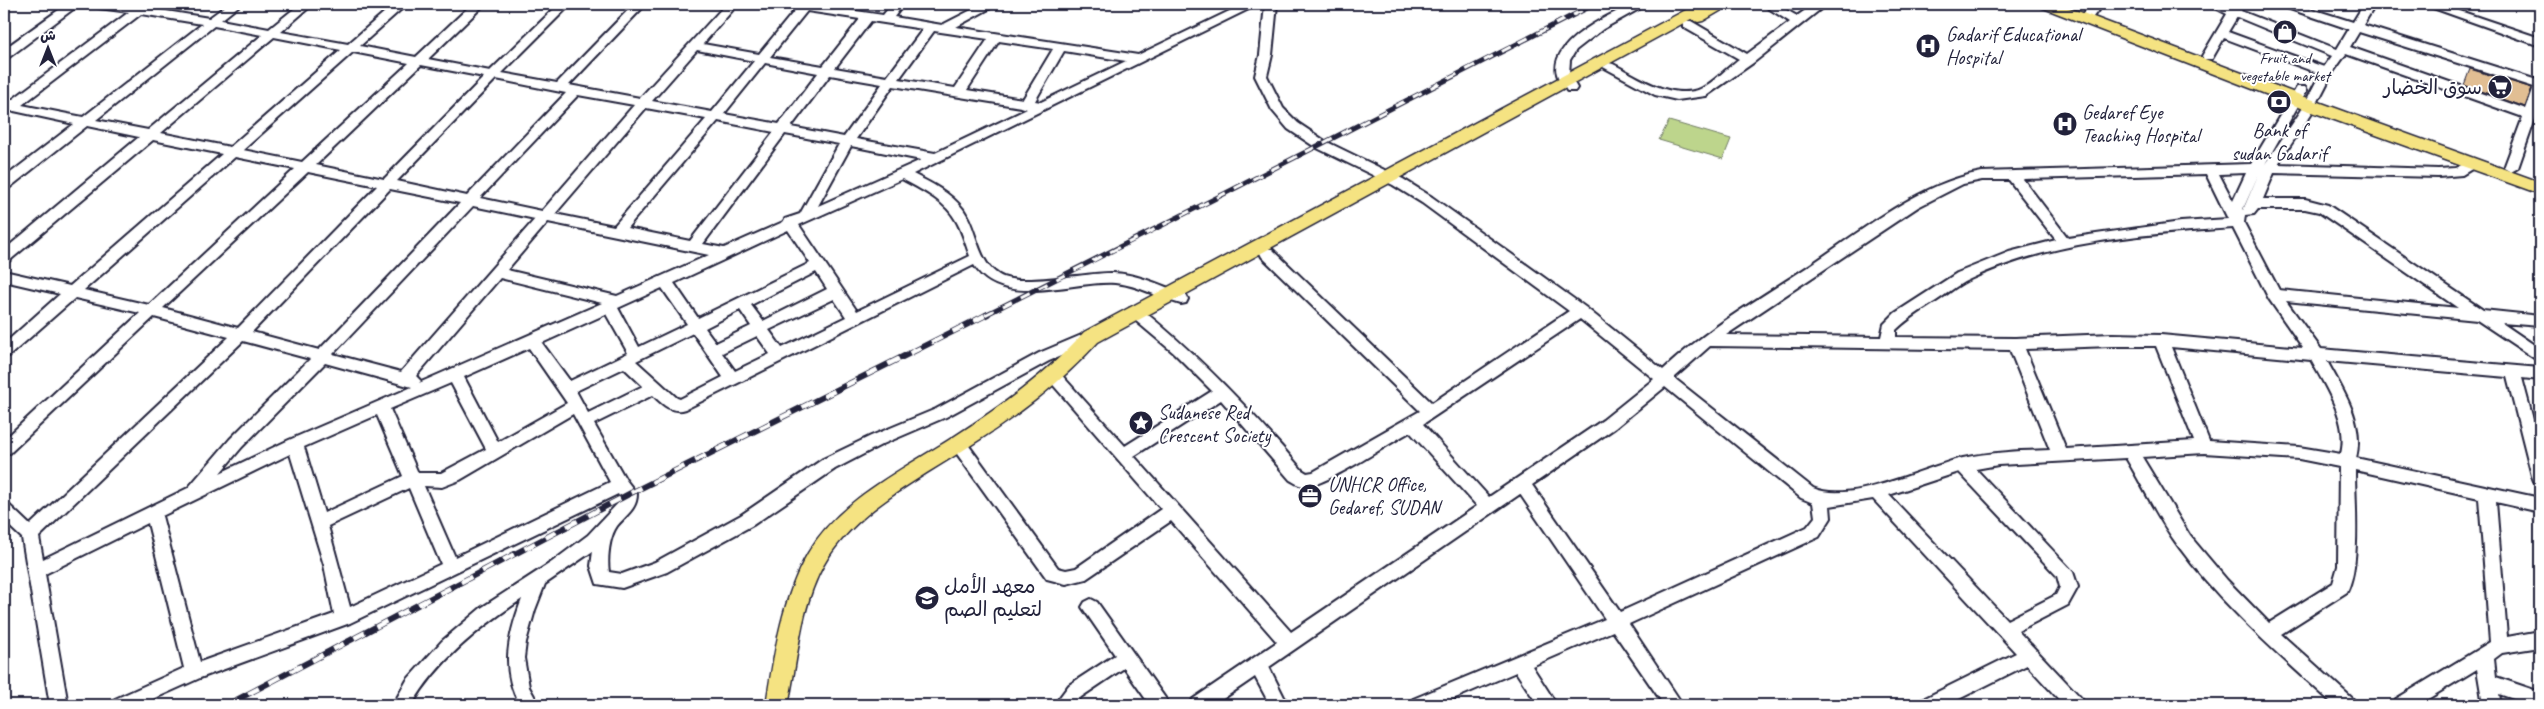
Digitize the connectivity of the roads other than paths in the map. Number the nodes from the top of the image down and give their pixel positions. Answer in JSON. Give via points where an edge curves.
{"nodes":[{"id":1,"x":74,"y":4,"type":"edge"},
{"id":2,"x":99,"y":4,"type":"edge"},
{"id":3,"x":235,"y":4,"type":"edge"},
{"id":4,"x":307,"y":4,"type":"edge"},
{"id":5,"x":401,"y":4,"type":"edge"},
{"id":6,"x":479,"y":4,"type":"edge"},
{"id":7,"x":566,"y":4,"type":"edge"},
{"id":8,"x":640,"y":4,"type":"edge"},
{"id":9,"x":732,"y":4,"type":"edge"},
{"id":10,"x":788,"y":4,"type":"edge"},
{"id":11,"x":898,"y":4,"type":"edge"},
{"id":12,"x":992,"y":4,"type":"edge"},
{"id":13,"x":1253,"y":4,"type":"edge"},
{"id":14,"x":1271,"y":4,"type":"edge"},
{"id":15,"x":1642,"y":4,"type":"edge"},
{"id":16,"x":1707,"y":4,"type":"edge"},
{"id":17,"x":1725,"y":4,"type":"edge"},
{"id":18,"x":1768,"y":4,"type":"edge"},
{"id":19,"x":1821,"y":4,"type":"edge"},
{"id":20,"x":2046,"y":4,"type":"edge"},
{"id":21,"x":2066,"y":4,"type":"edge"},
{"id":22,"x":2214,"y":4,"type":"edge"},
{"id":23,"x":2285,"y":4,"type":"edge"},
{"id":24,"x":2370,"y":4,"type":"edge"},
{"id":25,"x":2428,"y":4,"type":"edge"},
{"id":26,"x":808,"y":6,"type":"edge"},
{"id":27,"x":143,"y":7,"type":"edge"},
{"id":28,"x":2237,"y":8,"type":"edge"},
{"id":29,"x":2091,"y":12,"type":"edge"},
{"id":30,"x":868,"y":16,"type":"junction"},
{"id":31,"x":886,"y":19,"type":"junction"},
{"id":32,"x":1797,"y":21,"type":"junction"},
{"id":33,"x":211,"y":22,"type":"junction"},
{"id":34,"x":1687,"y":24,"type":"junction"},
{"id":35,"x":937,"y":28,"type":"junction"},
{"id":36,"x":2356,"y":29,"type":"junction"},
{"id":37,"x":271,"y":33,"type":"junction"},
{"id":38,"x":2221,"y":33,"type":"junction"},
{"id":39,"x":995,"y":37,"type":"junction"},
{"id":40,"x":2540,"y":42,"type":"edge"},
{"id":41,"x":695,"y":46,"type":"junction"},
{"id":42,"x":351,"y":48,"type":"junction"},
{"id":43,"x":1060,"y":48,"type":"junction"},
{"id":44,"x":2342,"y":52,"type":"junction"},
{"id":45,"x":4,"y":55,"type":"edge"},
{"id":46,"x":2208,"y":56,"type":"junction"},
{"id":47,"x":763,"y":58,"type":"junction"},
{"id":48,"x":1138,"y":59,"type":"junction"},
{"id":49,"x":1748,"y":60,"type":"junction"},
{"id":50,"x":418,"y":61,"type":"junction"},
{"id":51,"x":1609,"y":67,"type":"junction"},
{"id":52,"x":827,"y":72,"type":"junction"},
{"id":53,"x":2327,"y":72,"type":"junction"},
{"id":54,"x":492,"y":76,"type":"junction"},
{"id":55,"x":891,"y":82,"type":"junction"},
{"id":56,"x":1568,"y":84,"type":"junction"},
{"id":57,"x":560,"y":87,"type":"junction"},
{"id":58,"x":576,"y":91,"type":"junction"},
{"id":59,"x":959,"y":92,"type":"junction"},
{"id":60,"x":2539,"y":92,"type":"edge"},
{"id":61,"x":2298,"y":94,"type":"junction"},
{"id":62,"x":2313,"y":100,"type":"junction"},
{"id":63,"x":642,"y":104,"type":"junction"},
{"id":64,"x":1026,"y":105,"type":"junction"},
{"id":65,"x":1042,"y":106,"type":"junction"},
{"id":66,"x":7,"y":108,"type":"edge"},
{"id":67,"x":2530,"y":115,"type":"junction"},
{"id":68,"x":715,"y":117,"type":"junction"},
{"id":69,"x":86,"y":120,"type":"junction"},
{"id":70,"x":781,"y":129,"type":"junction"},
{"id":71,"x":151,"y":134,"type":"junction"},
{"id":72,"x":848,"y":143,"type":"junction"},
{"id":73,"x":234,"y":152,"type":"junction"},
{"id":74,"x":936,"y":158,"type":"junction"},
{"id":75,"x":2473,"y":164,"type":"junction"},
{"id":76,"x":308,"y":166,"type":"junction"},
{"id":77,"x":2209,"y":168,"type":"junction"},
{"id":78,"x":2262,"y":168,"type":"junction"},
{"id":79,"x":2512,"y":168,"type":"junction"},
{"id":80,"x":902,"y":173,"type":"junction"},
{"id":81,"x":2012,"y":174,"type":"junction"},
{"id":82,"x":1392,"y":179,"type":"junction"},
{"id":83,"x":2540,"y":179,"type":"edge"},
{"id":84,"x":387,"y":184,"type":"junction"},
{"id":85,"x":4,"y":185,"type":"edge"},
{"id":86,"x":2540,"y":188,"type":"edge"},
{"id":87,"x":468,"y":202,"type":"junction"},
{"id":88,"x":2254,"y":204,"type":"junction"},
{"id":89,"x":806,"y":216,"type":"junction"},
{"id":90,"x":543,"y":217,"type":"junction"},
{"id":91,"x":2238,"y":220,"type":"junction"},
{"id":92,"x":790,"y":222,"type":"junction"},
{"id":93,"x":616,"y":232,"type":"junction"},
{"id":94,"x":2065,"y":243,"type":"junction"},
{"id":95,"x":694,"y":247,"type":"junction"},
{"id":96,"x":724,"y":253,"type":"junction"},
{"id":97,"x":1267,"y":253,"type":"junction"},
{"id":98,"x":4,"y":257,"type":"edge"},
{"id":99,"x":977,"y":258,"type":"junction"},
{"id":100,"x":819,"y":265,"type":"junction"},
{"id":101,"x":496,"y":272,"type":"junction"},
{"id":102,"x":4,"y":276,"type":"edge"},
{"id":103,"x":665,"y":282,"type":"junction"},
{"id":104,"x":837,"y":291,"type":"junction"},
{"id":105,"x":74,"y":292,"type":"junction"},
{"id":106,"x":2274,"y":295,"type":"junction"},
{"id":107,"x":1175,"y":296,"type":"junction"},
{"id":108,"x":742,"y":302,"type":"junction"},
{"id":109,"x":614,"y":304,"type":"junction"},
{"id":110,"x":153,"y":311,"type":"junction"},
{"id":111,"x":1580,"y":312,"type":"junction"},
{"id":112,"x":1139,"y":315,"type":"junction"},
{"id":113,"x":2482,"y":315,"type":"junction"},
{"id":114,"x":854,"y":318,"type":"junction"},
{"id":115,"x":2540,"y":321,"type":"edge"},
{"id":116,"x":696,"y":324,"type":"junction"},
{"id":117,"x":761,"y":327,"type":"junction"},
{"id":118,"x":240,"y":334,"type":"junction"},
{"id":119,"x":1707,"y":340,"type":"junction"},
{"id":120,"x":1888,"y":340,"type":"junction"},
{"id":121,"x":532,"y":341,"type":"junction"},
{"id":122,"x":2161,"y":341,"type":"junction"},
{"id":123,"x":1085,"y":344,"type":"junction"},
{"id":124,"x":2015,"y":344,"type":"junction"},
{"id":125,"x":713,"y":351,"type":"junction"},
{"id":126,"x":4,"y":352,"type":"edge"},
{"id":127,"x":2316,"y":354,"type":"junction"},
{"id":128,"x":779,"y":356,"type":"junction"},
{"id":129,"x":2540,"y":356,"type":"edge"},
{"id":130,"x":321,"y":357,"type":"junction"},
{"id":131,"x":630,"y":357,"type":"junction"},
{"id":132,"x":2513,"y":372,"type":"junction"},
{"id":133,"x":2540,"y":374,"type":"edge"},
{"id":134,"x":455,"y":375,"type":"junction"},
{"id":135,"x":1053,"y":376,"type":"junction"},
{"id":136,"x":404,"y":379,"type":"junction"},
{"id":137,"x":1664,"y":379,"type":"junction"},
{"id":138,"x":733,"y":380,"type":"junction"},
{"id":139,"x":432,"y":384,"type":"junction"},
{"id":140,"x":654,"y":387,"type":"junction"},
{"id":141,"x":566,"y":388,"type":"junction"},
{"id":142,"x":1223,"y":391,"type":"junction"},
{"id":143,"x":576,"y":405,"type":"junction"},
{"id":144,"x":381,"y":407,"type":"junction"},
{"id":145,"x":1431,"y":412,"type":"junction"},
{"id":146,"x":586,"y":422,"type":"junction"},
{"id":147,"x":1412,"y":423,"type":"junction"},
{"id":148,"x":958,"y":443,"type":"junction"},
{"id":149,"x":296,"y":444,"type":"junction"},
{"id":150,"x":2204,"y":447,"type":"junction"},
{"id":151,"x":4,"y":449,"type":"edge"},
{"id":152,"x":2130,"y":450,"type":"junction"},
{"id":153,"x":495,"y":452,"type":"junction"},
{"id":154,"x":2060,"y":454,"type":"junction"},
{"id":155,"x":1123,"y":455,"type":"junction"},
{"id":156,"x":2348,"y":462,"type":"junction"},
{"id":157,"x":1962,"y":466,"type":"junction"},
{"id":158,"x":2540,"y":476,"type":"edge"},
{"id":159,"x":413,"y":479,"type":"junction"},
{"id":160,"x":1522,"y":483,"type":"junction"},
{"id":161,"x":620,"y":485,"type":"junction"},
{"id":162,"x":1876,"y":492,"type":"junction"},
{"id":163,"x":2487,"y":492,"type":"junction"},
{"id":164,"x":190,"y":496,"type":"junction"},
{"id":165,"x":1821,"y":499,"type":"junction"},
{"id":166,"x":2540,"y":505,"type":"edge"},
{"id":167,"x":1488,"y":506,"type":"junction"},
{"id":168,"x":4,"y":511,"type":"edge"},
{"id":169,"x":1172,"y":511,"type":"junction"},
{"id":170,"x":153,"y":512,"type":"junction"},
{"id":171,"x":319,"y":523,"type":"junction"},
{"id":172,"x":608,"y":524,"type":"junction"},
{"id":173,"x":30,"y":535,"type":"junction"},
{"id":174,"x":452,"y":567,"type":"junction"},
{"id":175,"x":36,"y":570,"type":"junction"},
{"id":176,"x":539,"y":579,"type":"junction"},
{"id":177,"x":1091,"y":607,"type":"dead end"},
{"id":178,"x":344,"y":618,"type":"junction"},
{"id":179,"x":1616,"y":622,"type":"junction"},
{"id":180,"x":2006,"y":629,"type":"junction"},
{"id":181,"x":2269,"y":632,"type":"junction"},
{"id":182,"x":2540,"y":639,"type":"edge"},
{"id":183,"x":1290,"y":644,"type":"junction"},
{"id":184,"x":2499,"y":646,"type":"junction"},
{"id":185,"x":2030,"y":654,"type":"junction"},
{"id":186,"x":2484,"y":655,"type":"junction"},
{"id":187,"x":1126,"y":656,"type":"junction"},
{"id":188,"x":1520,"y":663,"type":"junction"},
{"id":189,"x":1258,"y":665,"type":"junction"},
{"id":190,"x":194,"y":672,"type":"junction"},
{"id":191,"x":2488,"y":682,"type":"junction"},
{"id":192,"x":2540,"y":700,"type":"edge"},
{"id":193,"x":59,"y":705,"type":"edge"},
{"id":194,"x":121,"y":705,"type":"edge"},
{"id":195,"x":402,"y":705,"type":"edge"},
{"id":196,"x":530,"y":705,"type":"edge"},
{"id":197,"x":778,"y":705,"type":"edge"},
{"id":198,"x":1063,"y":705,"type":"edge"},
{"id":199,"x":1161,"y":705,"type":"edge"},
{"id":200,"x":1199,"y":705,"type":"edge"},
{"id":201,"x":1279,"y":705,"type":"edge"},
{"id":202,"x":1419,"y":705,"type":"edge"},
{"id":203,"x":1548,"y":705,"type":"edge"},
{"id":204,"x":1674,"y":705,"type":"edge"},
{"id":205,"x":1929,"y":705,"type":"edge"},
{"id":206,"x":2076,"y":705,"type":"edge"},
{"id":207,"x":2347,"y":705,"type":"edge"},
{"id":208,"x":2402,"y":705,"type":"edge"},
{"id":209,"x":2492,"y":705,"type":"edge"}],
"edges":[{"from":1,"to":45,"type":"street"},
{"from":2,"to":27,"type":"street"},
{"from":3,"to":33,"type":"street"},
{"from":4,"to":37,"type":"street"},
{"from":5,"to":42,"type":"street"},
{"from":6,"to":50,"type":"street"},
{"from":7,"to":54,"type":"street"},
{"from":8,"to":57,"type":"street"},
{"from":9,"to":41,"type":"street"},
{"from":10,"to":26,"type":"street"},
{"from":11,"to":31,"type":"street"},
{"from":12,"to":35,"type":"street"},
{"from":13,"to":48,"type":"street"},
{"from":14,"to":82,"type":"street","via":[[1261,76],[1278,110],[1293,126],[1320,144]]},
{"from":15,"to":56,"type":"street","via":[[1580,37],[1563,60]]},
{"from":16,"to":56,"type":"main road"},
{"from":17,"to":34,"type":"main road"},
{"from":18,"to":32,"type":"street"},
{"from":19,"to":32,"type":"street"},
{"from":20,"to":29,"type":"main road"},
{"from":21,"to":29,"type":"main road"},
{"from":22,"to":28,"type":"street"},
{"from":23,"to":36,"type":"street"},
{"from":24,"to":36,"type":"street"},
{"from":25,"to":40,"type":"street"},
{"from":26,"to":30,"type":"street"},
{"from":26,"to":47,"type":"street"},
{"from":27,"to":33,"type":"street"},
{"from":27,"to":66,"type":"street"},
{"from":28,"to":38,"type":"street"},
{"from":28,"to":44,"type":"street"},
{"from":29,"to":46,"type":"main road"},
{"from":29,"to":61,"type":"main road"},
{"from":30,"to":31,"type":"street"},
{"from":30,"to":52,"type":"street"},
{"from":31,"to":35,"type":"street"},
{"from":32,"to":49,"type":"street"},
{"from":33,"to":37,"type":"street"},
{"from":33,"to":69,"type":"street"},
{"from":34,"to":49,"type":"street"},
{"from":34,"to":51,"type":"main road"},
{"from":35,"to":39,"type":"street"},
{"from":35,"to":55,"type":"street"},
{"from":36,"to":44,"type":"street"},
{"from":36,"to":60,"type":"street","via":[[2468,60]]},
{"from":37,"to":42,"type":"street"},
{"from":37,"to":71,"type":"street"},
{"from":38,"to":46,"type":"street"},
{"from":38,"to":53,"type":"street"},
{"from":39,"to":43,"type":"street"},
{"from":39,"to":59,"type":"street"},
{"from":41,"to":47,"type":"street"},
{"from":41,"to":63,"type":"street"},
{"from":42,"to":50,"type":"street"},
{"from":42,"to":73,"type":"street"},
{"from":43,"to":48,"type":"street"},
{"from":43,"to":64,"type":"street"},
{"from":44,"to":53,"type":"street"},
{"from":44,"to":67,"type":"street"},
{"from":46,"to":61,"type":"main road"},
{"from":47,"to":52,"type":"street"},
{"from":47,"to":68,"type":"street"},
{"from":48,"to":65,"type":"street"},
{"from":49,"to":51,"type":"street","via":[[1702,94],[1677,96],[1659,92]]},
{"from":50,"to":54,"type":"street"},
{"from":50,"to":76,"type":"street"},
{"from":51,"to":56,"type":"main road"},
{"from":52,"to":55,"type":"street"},
{"from":52,"to":70,"type":"street"},
{"from":53,"to":62,"type":"street"},
{"from":54,"to":57,"type":"street"},
{"from":54,"to":84,"type":"street"},
{"from":55,"to":59,"type":"street"},
{"from":55,"to":72,"type":"street"},
{"from":56,"to":82,"type":"main road"},
{"from":57,"to":58,"type":"street"},
{"from":58,"to":63,"type":"street"},
{"from":58,"to":87,"type":"street"},
{"from":59,"to":64,"type":"street"},
{"from":60,"to":67,"type":"street"},
{"from":61,"to":62,"type":"main road"},
{"from":61,"to":78,"type":"street"},
{"from":62,"to":75,"type":"main road"},
{"from":62,"to":78,"type":"street"},
{"from":62,"to":79,"type":"main road"},
{"from":63,"to":68,"type":"street"},
{"from":63,"to":90,"type":"street"},
{"from":64,"to":65,"type":"street"},
{"from":65,"to":74,"type":"street"},
{"from":66,"to":69,"type":"street"},
{"from":67,"to":79,"type":"street"},
{"from":68,"to":70,"type":"street"},
{"from":68,"to":93,"type":"street"},
{"from":69,"to":71,"type":"street"},
{"from":69,"to":85,"type":"street"},
{"from":70,"to":72,"type":"street"},
{"from":70,"to":95,"type":"street"},
{"from":71,"to":73,"type":"street"},
{"from":71,"to":98,"type":"street"},
{"from":72,"to":74,"type":"street"},
{"from":72,"to":89,"type":"street","via":[[817,191]]},
{"from":73,"to":76,"type":"street"},
{"from":73,"to":105,"type":"street"},
{"from":74,"to":80,"type":"street"},
{"from":75,"to":78,"type":"street","via":[[2457,172]]},
{"from":75,"to":86,"type":"main road"},
{"from":76,"to":84,"type":"street"},
{"from":76,"to":110,"type":"street"},
{"from":77,"to":78,"type":"street"},
{"from":77,"to":81,"type":"street"},
{"from":77,"to":91,"type":"street"},
{"from":78,"to":88,"type":"street"},
{"from":78,"to":91,"type":"street","via":[[2236,209]]},
{"from":79,"to":83,"type":"main road"},
{"from":80,"to":89,"type":"street"},
{"from":80,"to":99,"type":"street","via":[[935,192],[958,212]]},
{"from":81,"to":94,"type":"street"},
{"from":81,"to":119,"type":"street","via":[[1960,180],[1913,204]]},
{"from":82,"to":97,"type":"main road"},
{"from":82,"to":107,"type":"main road"},
{"from":82,"to":111,"type":"street","via":[[1427,200]]},
{"from":84,"to":87,"type":"street"},
{"from":84,"to":118,"type":"street"},
{"from":87,"to":90,"type":"street"},
{"from":87,"to":130,"type":"street"},
{"from":88,"to":91,"type":"street"},
{"from":88,"to":113,"type":"street","via":[[2305,204],[2323,208]]},
{"from":89,"to":92,"type":"street"},
{"from":90,"to":93,"type":"street"},
{"from":90,"to":101,"type":"street"},
{"from":91,"to":94,"type":"street"},
{"from":91,"to":106,"type":"street"},
{"from":92,"to":96,"type":"street"},
{"from":92,"to":100,"type":"street"},
{"from":93,"to":95,"type":"street"},
{"from":94,"to":120,"type":"street","via":[[2014,256],[1962,277],[1891,323]]},
{"from":95,"to":96,"type":"street"},
{"from":96,"to":103,"type":"street"},
{"from":97,"to":107,"type":"main road"},
{"from":97,"to":145,"type":"street"},
{"from":99,"to":107,"type":"street","via":[[994,279],[1011,284],[1117,278]]},
{"from":99,"to":114,"type":"street"},
{"from":100,"to":104,"type":"street"},
{"from":100,"to":108,"type":"street"},
{"from":101,"to":109,"type":"street"},
{"from":101,"to":136,"type":"street"},
{"from":102,"to":105,"type":"street"},
{"from":103,"to":109,"type":"street"},
{"from":103,"to":116,"type":"street"},
{"from":104,"to":114,"type":"street"},
{"from":104,"to":117,"type":"street"},
{"from":105,"to":110,"type":"street"},
{"from":105,"to":126,"type":"street"},
{"from":106,"to":113,"type":"street"},
{"from":106,"to":127,"type":"street"},
{"from":107,"to":112,"type":"main road"},
{"from":108,"to":116,"type":"street"},
{"from":108,"to":117,"type":"street"},
{"from":109,"to":121,"type":"street"},
{"from":109,"to":131,"type":"street"},
{"from":110,"to":118,"type":"street"},
{"from":110,"to":151,"type":"street"},
{"from":111,"to":137,"type":"street"},
{"from":111,"to":145,"type":"street"},
{"from":112,"to":123,"type":"main road"},
{"from":112,"to":142,"type":"street"},
{"from":113,"to":115,"type":"street"},
{"from":113,"to":129,"type":"street"},
{"from":114,"to":128,"type":"street"},
{"from":116,"to":125,"type":"street"},
{"from":116,"to":131,"type":"street"},
{"from":117,"to":125,"type":"street"},
{"from":117,"to":128,"type":"street"},
{"from":118,"to":130,"type":"street"},
{"from":118,"to":173,"type":"street"},
{"from":119,"to":120,"type":"street"},
{"from":119,"to":137,"type":"street"},
{"from":120,"to":124,"type":"street"},
{"from":121,"to":134,"type":"street"},
{"from":121,"to":141,"type":"street"},
{"from":122,"to":124,"type":"street"},
{"from":122,"to":127,"type":"street"},
{"from":122,"to":150,"type":"street"},
{"from":123,"to":135,"type":"main road"},
{"from":123,"to":172,"type":"street","via":[[1044,357],[941,413],[844,456],[747,520],[661,567],[622,581],[604,579],[599,572],[599,563]]},
{"from":124,"to":154,"type":"street"},
{"from":125,"to":138,"type":"street"},
{"from":127,"to":132,"type":"street"},
{"from":127,"to":156,"type":"street","via":[[2343,406],[2352,433]]},
{"from":128,"to":138,"type":"street"},
{"from":130,"to":136,"type":"street"},
{"from":130,"to":164,"type":"street","via":[[236,443]]},
{"from":131,"to":140,"type":"street"},
{"from":131,"to":141,"type":"street"},
{"from":132,"to":133,"type":"street"},
{"from":132,"to":158,"type":"street"},
{"from":134,"to":139,"type":"street"},
{"from":134,"to":153,"type":"street"},
{"from":135,"to":148,"type":"main road"},
{"from":135,"to":155,"type":"street"},
{"from":136,"to":139,"type":"street"},
{"from":137,"to":160,"type":"street","via":[[1629,409]]},
{"from":137,"to":165,"type":"street","via":[[1806,493]]},
{"from":138,"to":140,"type":"street","via":[[678,405]]},
{"from":139,"to":144,"type":"street"},
{"from":140,"to":146,"type":"street"},
{"from":141,"to":143,"type":"street"},
{"from":142,"to":147,"type":"street","via":[[1296,475],[1305,480],[1316,478]]},
{"from":142,"to":155,"type":"street"},
{"from":143,"to":146,"type":"street"},
{"from":143,"to":153,"type":"street"},
{"from":144,"to":149,"type":"street"},
{"from":144,"to":159,"type":"street"},
{"from":145,"to":147,"type":"street"},
{"from":146,"to":161,"type":"street"},
{"from":147,"to":167,"type":"street"},
{"from":148,"to":169,"type":"street","via":[[1054,574],[1066,577],[1080,574]]},
{"from":148,"to":197,"type":"main road","via":[[864,506],[834,532],[815,560],[800,595]]},
{"from":149,"to":164,"type":"street"},
{"from":149,"to":171,"type":"street"},
{"from":150,"to":152,"type":"street"},
{"from":150,"to":156,"type":"street","via":[[2299,453]]},
{"from":152,"to":154,"type":"street"},
{"from":152,"to":181,"type":"street","via":[[2183,540]]},
{"from":153,"to":159,"type":"street","via":[[442,480]]},
{"from":154,"to":157,"type":"street","via":[[1998,459]]},
{"from":155,"to":169,"type":"street"},
{"from":156,"to":163,"type":"street"},
{"from":156,"to":181,"type":"street","via":[[2346,566],[2341,587]]},
{"from":157,"to":162,"type":"street"},
{"from":157,"to":180,"type":"street","via":[[2064,572],[2069,587],[2062,600]]},
{"from":159,"to":171,"type":"street"},
{"from":159,"to":174,"type":"street"},
{"from":160,"to":167,"type":"street"},
{"from":160,"to":179,"type":"street"},
{"from":161,"to":172,"type":"street","via":[[630,499]]},
{"from":161,"to":174,"type":"street"},
{"from":162,"to":165,"type":"street","via":[[1837,500]]},
{"from":162,"to":180,"type":"street"},
{"from":163,"to":166,"type":"street"},
{"from":163,"to":184,"type":"street"},
{"from":164,"to":170,"type":"street"},
{"from":165,"to":179,"type":"street","via":[[1823,518],[1813,532]]},
{"from":167,"to":183,"type":"street"},
{"from":168,"to":173,"type":"street"},
{"from":169,"to":183,"type":"street"},
{"from":170,"to":175,"type":"street"},
{"from":170,"to":190,"type":"street"},
{"from":171,"to":178,"type":"street"},
{"from":172,"to":176,"type":"street","via":[[594,540]]},
{"from":173,"to":175,"type":"street"},
{"from":174,"to":178,"type":"street"},
{"from":175,"to":193,"type":"street"},
{"from":176,"to":195,"type":"street","via":[[487,613],[448,647],[413,686]]},
{"from":176,"to":196,"type":"street","via":[[514,654],[516,678]]},
{"from":177,"to":187,"type":"street"},
{"from":178,"to":190,"type":"street"},
{"from":179,"to":188,"type":"street"},
{"from":179,"to":204,"type":"street"},
{"from":180,"to":185,"type":"street"},
{"from":181,"to":207,"type":"street"},
{"from":182,"to":184,"type":"street"},
{"from":183,"to":189,"type":"street"},
{"from":184,"to":186,"type":"street"},
{"from":185,"to":205,"type":"street"},
{"from":185,"to":206,"type":"street"},
{"from":186,"to":191,"type":"street"},
{"from":186,"to":208,"type":"street"},
{"from":187,"to":198,"type":"street","via":[[1075,691]]},
{"from":187,"to":199,"type":"street"},
{"from":188,"to":202,"type":"street"},
{"from":188,"to":203,"type":"street"},
{"from":189,"to":200,"type":"street"},
{"from":189,"to":201,"type":"street"},
{"from":190,"to":194,"type":"street"},
{"from":191,"to":192,"type":"street"},
{"from":191,"to":209,"type":"street"}]}
